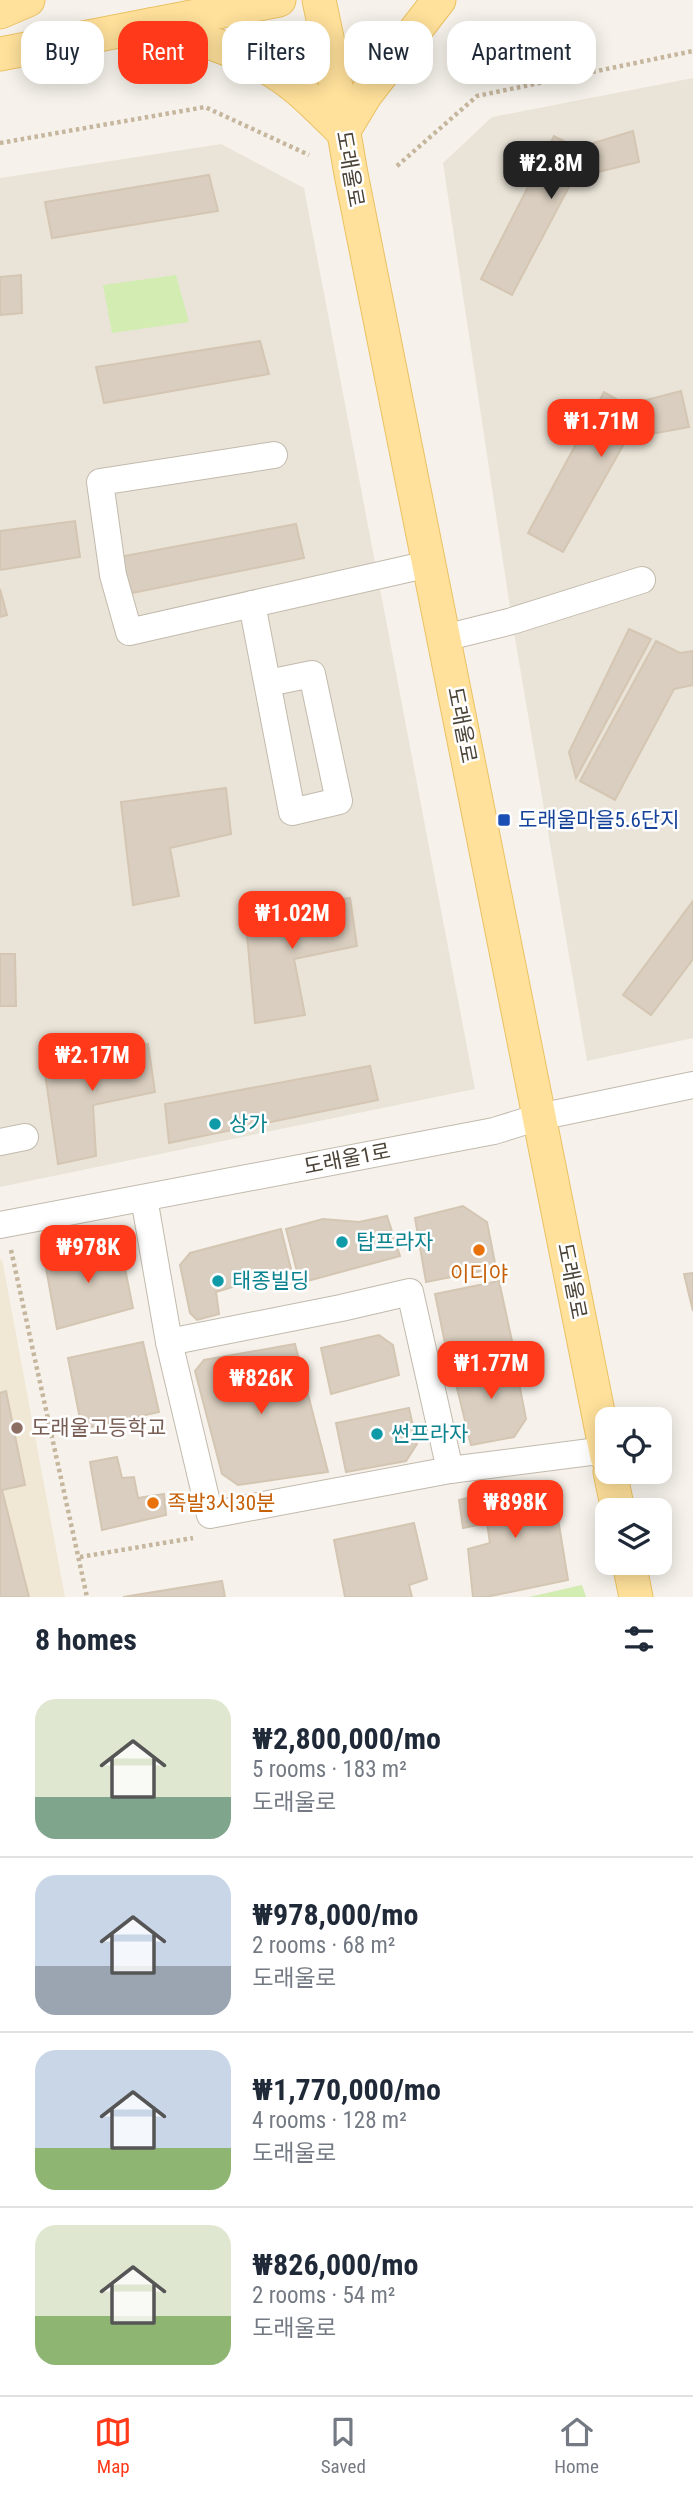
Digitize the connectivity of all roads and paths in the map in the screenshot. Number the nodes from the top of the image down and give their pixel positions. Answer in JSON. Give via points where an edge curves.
{"nodes":[{"id":1,"x":27,"y":0,"type":"edge"},
{"id":2,"x":279,"y":0,"type":"edge"},
{"id":3,"x":319,"y":0,"type":"edge"},
{"id":4,"x":439,"y":0,"type":"edge"},
{"id":5,"x":0,"y":12,"type":"edge"},
{"id":6,"x":171,"y":21,"type":"edge"},
{"id":7,"x":118,"y":31,"type":"edge"},
{"id":8,"x":208,"y":44,"type":"edge"},
{"id":9,"x":693,"y":51,"type":"edge"},
{"id":10,"x":0,"y":54,"type":"edge"},
{"id":11,"x":343,"y":132,"type":"junction"},
{"id":12,"x":0,"y":143,"type":"edge"},
{"id":13,"x":309,"y":155,"type":"dead end"},
{"id":14,"x":397,"y":166,"type":"dead end"},
{"id":15,"x":274,"y":455,"type":"dead end"},
{"id":16,"x":429,"y":564,"type":"junction"},
{"id":17,"x":642,"y":580,"type":"dead end"},
{"id":18,"x":251,"y":604,"type":"junction"},
{"id":19,"x":444,"y":638,"type":"junction"},
{"id":20,"x":268,"y":683,"type":"junction"},
{"id":21,"x":693,"y":1085,"type":"edge"},
{"id":22,"x":539,"y":1117,"type":"junction"},
{"id":23,"x":144,"y":1198,"type":"junction"},
{"id":24,"x":0,"y":1225,"type":"edge"},
{"id":25,"x":11,"y":1250,"type":"dead end"},
{"id":26,"x":169,"y":1342,"type":"junction"},
{"id":27,"x":597,"y":1407,"type":"edge"},
{"id":28,"x":595,"y":1461,"type":"edge"},
{"id":29,"x":450,"y":1470,"type":"junction"},
{"id":30,"x":193,"y":1538,"type":"dead end"},
{"id":31,"x":80,"y":1557,"type":"junction"},
{"id":32,"x":631,"y":1575,"type":"edge"},
{"id":33,"x":87,"y":1597,"type":"edge"},
{"id":34,"x":636,"y":1597,"type":"edge"}],
"edges":[{"from":1,"to":5,"type":"main road"},
{"from":2,"to":6,"type":"main road"},
{"from":3,"to":11,"type":"main road","name":"도래울로"},
{"from":4,"to":11,"type":"main road","via":[[366,94]]},
{"from":7,"to":10,"type":"main road"},
{"from":8,"to":11,"type":"main road","via":[[272,70],[306,95]]},
{"from":9,"to":14,"type":"path","via":[[477,96]]},
{"from":11,"to":16,"type":"main road","name":"도래울로"},
{"from":12,"to":13,"type":"path","via":[[205,107]]},
{"from":15,"to":18,"type":"street","via":[[100,482],[113,575],[130,632]]},
{"from":16,"to":18,"type":"street"},
{"from":16,"to":19,"type":"main road","name":"도래울로"},
{"from":17,"to":19,"type":"street"},
{"from":18,"to":20,"type":"street"},
{"from":19,"to":22,"type":"main road","name":"도래울로"},
{"from":20,"to":20,"type":"street","via":[[292,812],[340,801],[312,674]]},
{"from":21,"to":22,"type":"street","name":"도래울1로"},
{"from":22,"to":23,"type":"street","name":"도래울1로","via":[[494,1131]]},
{"from":22,"to":27,"type":"main road","name":"도래울로"},
{"from":23,"to":24,"type":"street","name":"도래울1로"},
{"from":23,"to":26,"type":"street"},
{"from":25,"to":31,"type":"path"},
{"from":26,"to":29,"type":"street","via":[[210,1515]]},
{"from":26,"to":29,"type":"street","via":[[410,1292]]},
{"from":28,"to":29,"type":"street"},
{"from":30,"to":31,"type":"path"},
{"from":31,"to":33,"type":"path"},
{"from":32,"to":34,"type":"main road"}]}
